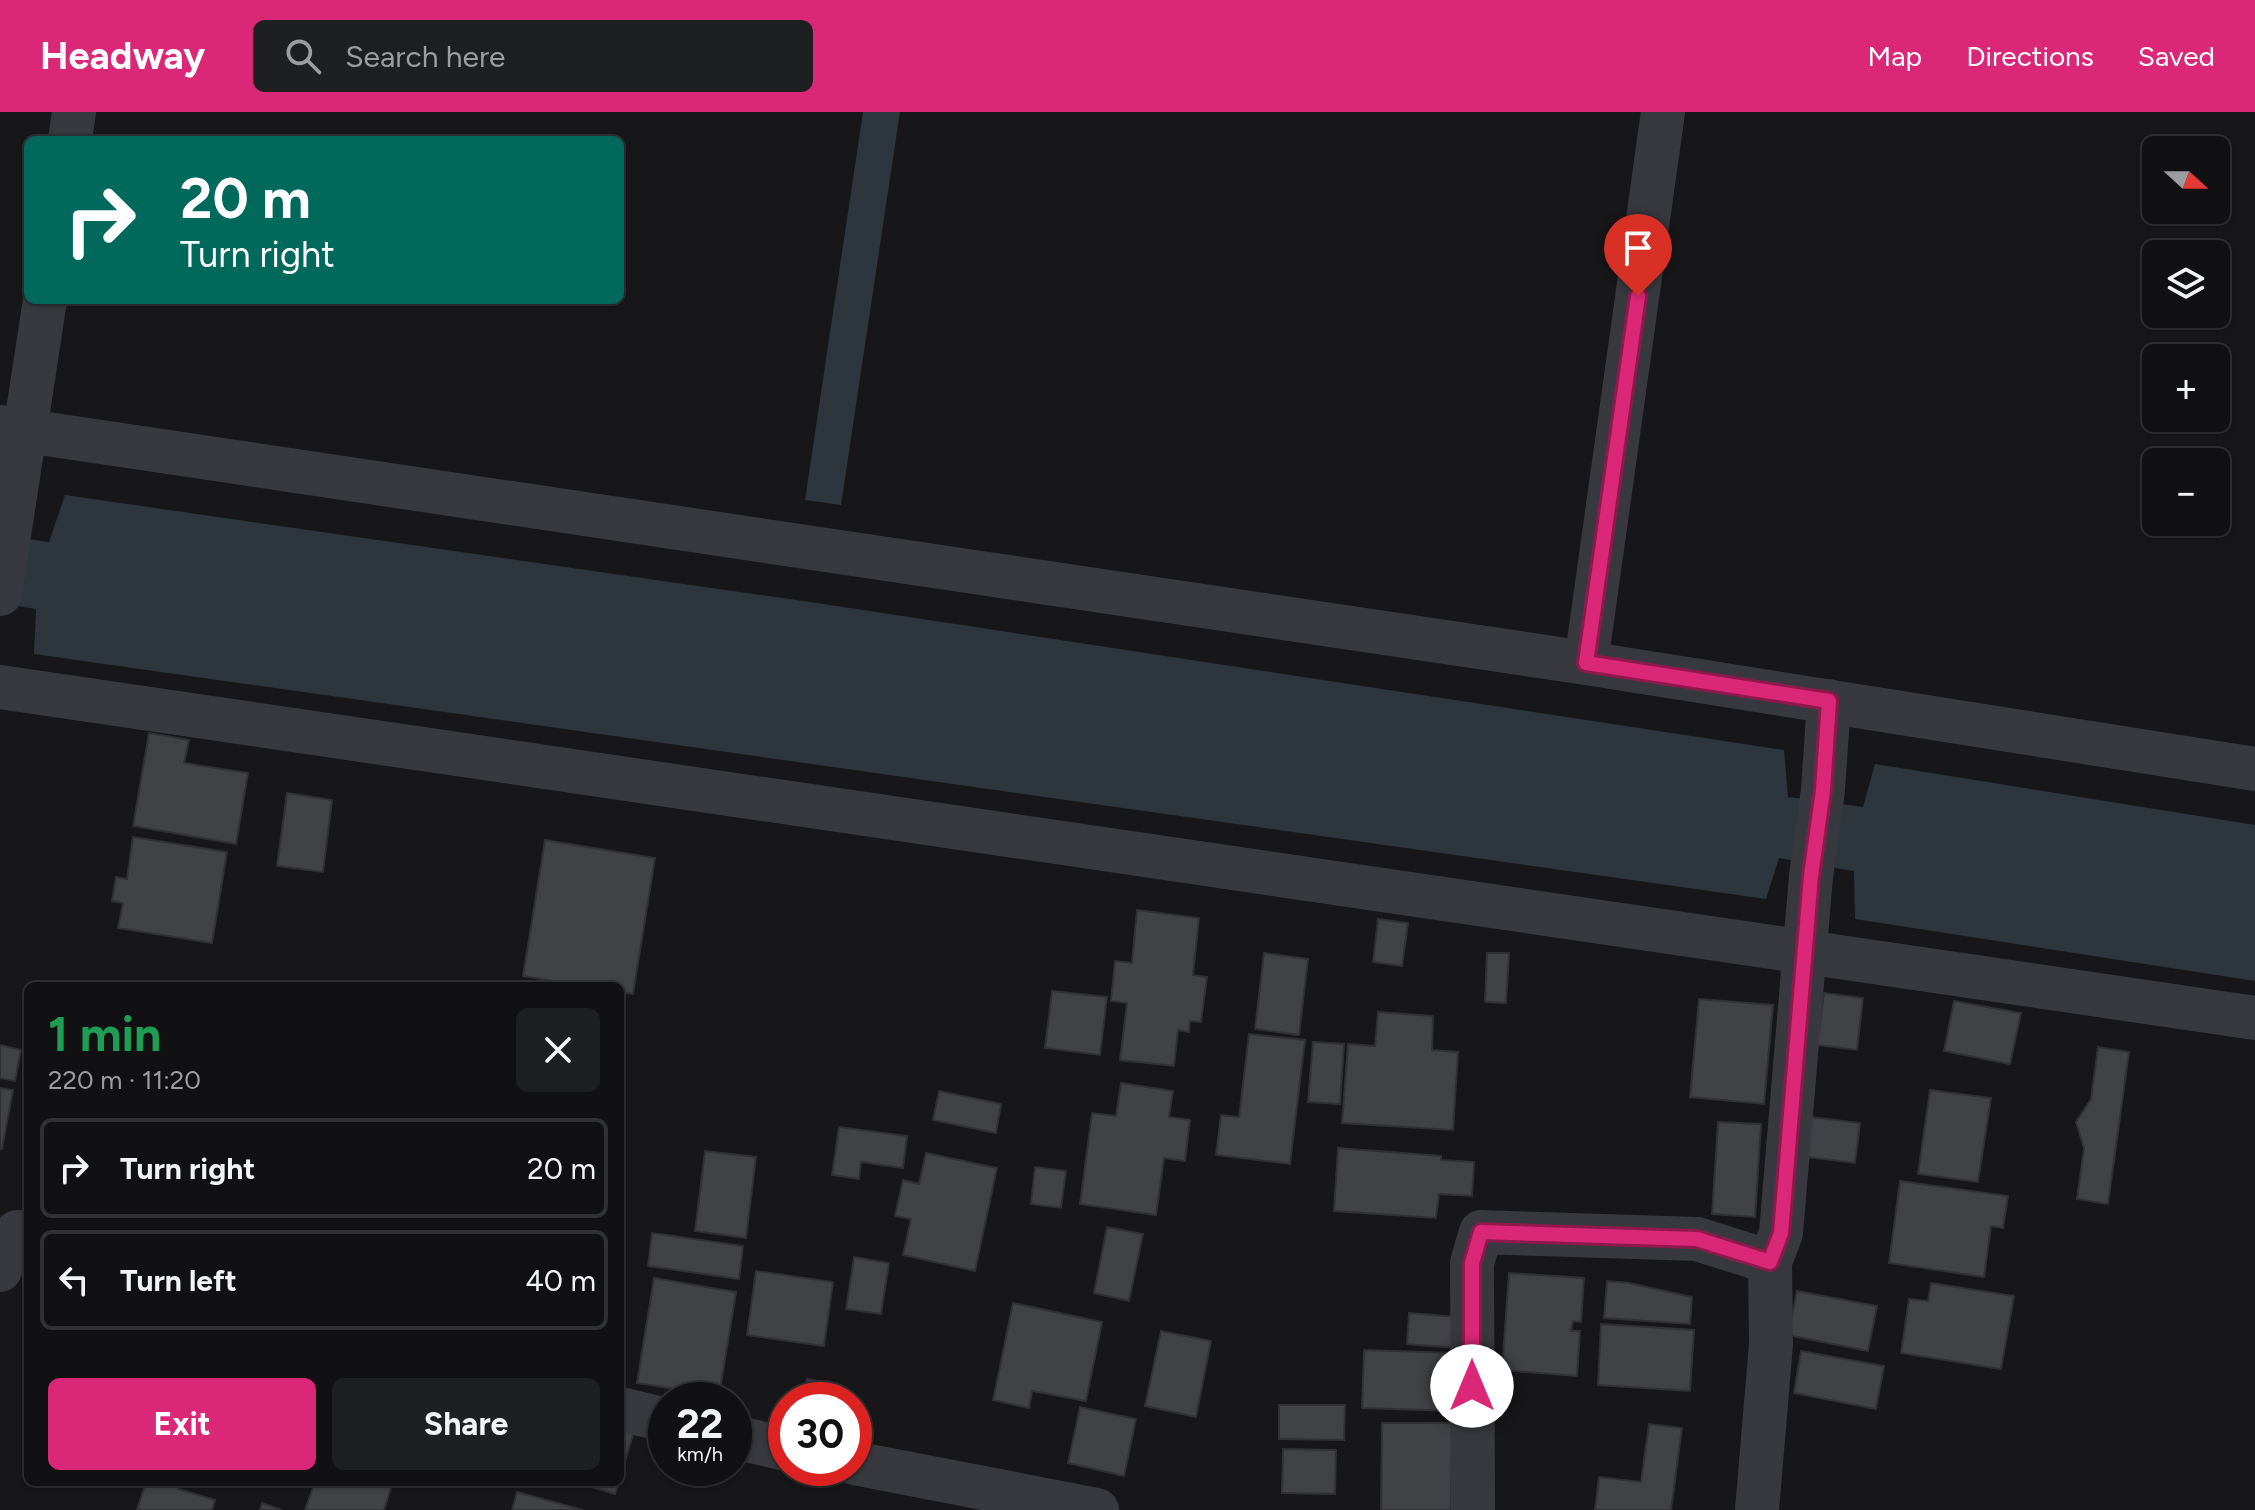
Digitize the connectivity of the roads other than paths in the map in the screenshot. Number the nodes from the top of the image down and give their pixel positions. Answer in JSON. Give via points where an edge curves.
{"nodes":[{"id":1,"x":74,"y":112,"type":"edge"},
{"id":2,"x":1663,"y":112,"type":"edge"},
{"id":3,"x":71,"y":136,"type":"edge"},
{"id":4,"x":44,"y":304,"type":"edge"},
{"id":5,"x":12,"y":429,"type":"edge"},
{"id":6,"x":0,"y":594,"type":"edge"},
{"id":7,"x":1586,"y":663,"type":"junction"},
{"id":8,"x":0,"y":687,"type":"edge"},
{"id":9,"x":1829,"y":701,"type":"junction"},
{"id":10,"x":2255,"y":769,"type":"edge"},
{"id":11,"x":1805,"y":952,"type":"junction"},
{"id":12,"x":2255,"y":1018,"type":"edge"},
{"id":13,"x":24,"y":1235,"type":"edge"},
{"id":14,"x":1770,"y":1262,"type":"junction"},
{"id":15,"x":0,"y":1270,"type":"edge"},
{"id":16,"x":624,"y":1410,"type":"edge"},
{"id":17,"x":648,"y":1416,"type":"edge"},
{"id":18,"x":872,"y":1466,"type":"edge"},
{"id":19,"x":1097,"y":1510,"type":"edge"},
{"id":20,"x":1473,"y":1510,"type":"edge"},
{"id":21,"x":1757,"y":1510,"type":"edge"}],
"edges":[{"from":1,"to":3,"type":"street"},
{"from":2,"to":7,"type":"street"},
{"from":4,"to":5,"type":"street"},
{"from":5,"to":6,"type":"street","via":[[11,525]]},
{"from":5,"to":7,"type":"street"},
{"from":7,"to":9,"type":"street"},
{"from":8,"to":11,"type":"street"},
{"from":9,"to":10,"type":"street"},
{"from":9,"to":11,"type":"street"},
{"from":11,"to":12,"type":"street"},
{"from":11,"to":14,"type":"street","via":[[1781,1233]]},
{"from":13,"to":15,"type":"street","via":[[17,1232]]},
{"from":14,"to":20,"type":"street","via":[[1697,1239],[1476,1247]]},
{"from":14,"to":21,"type":"street","via":[[1771,1344]]},
{"from":16,"to":17,"type":"street"},
{"from":18,"to":19,"type":"street"}]}
